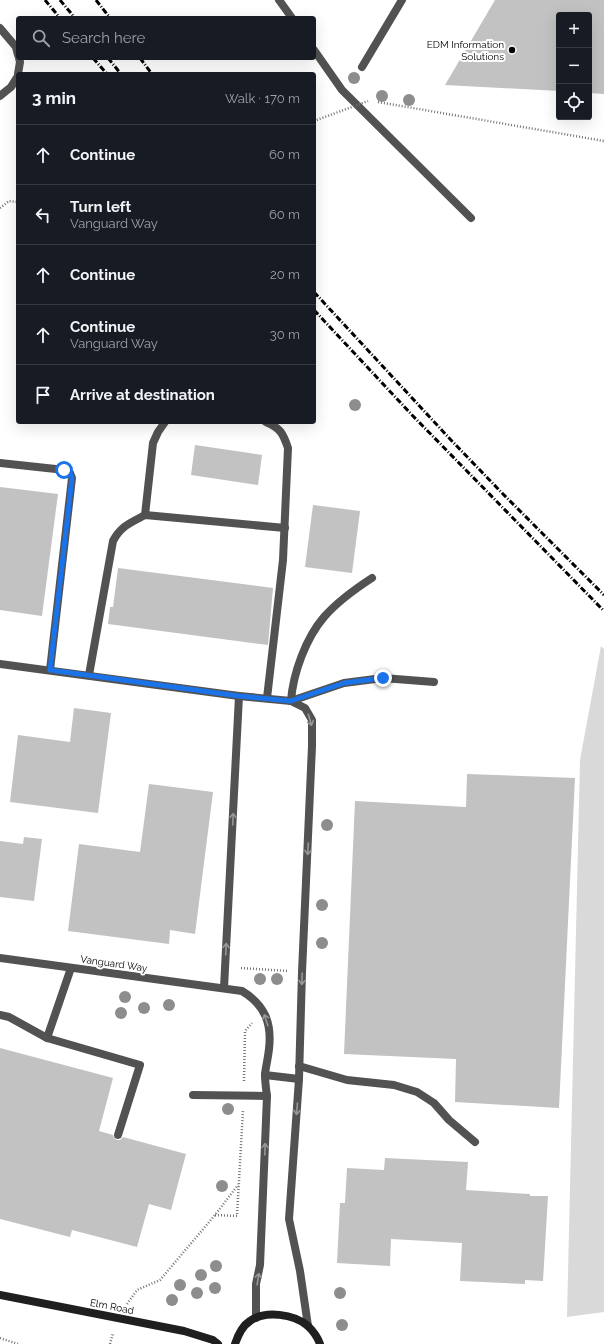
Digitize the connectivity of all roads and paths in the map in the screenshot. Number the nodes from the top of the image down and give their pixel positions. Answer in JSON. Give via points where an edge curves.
{"nodes":[{"id":1,"x":280,"y":0,"type":"edge"},
{"id":2,"x":402,"y":0,"type":"edge"},
{"id":3,"x":291,"y":16,"type":"edge"},
{"id":4,"x":0,"y":28,"type":"edge"},
{"id":5,"x":16,"y":48,"type":"edge"},
{"id":6,"x":316,"y":53,"type":"edge"},
{"id":7,"x":20,"y":60,"type":"edge"},
{"id":8,"x":362,"y":66,"type":"dead end"},
{"id":9,"x":18,"y":72,"type":"edge"},
{"id":10,"x":16,"y":78,"type":"edge"},
{"id":11,"x":0,"y":96,"type":"edge"},
{"id":12,"x":316,"y":120,"type":"edge"},
{"id":13,"x":604,"y":141,"type":"edge"},
{"id":14,"x":16,"y":202,"type":"edge"},
{"id":15,"x":0,"y":208,"type":"edge"},
{"id":16,"x":471,"y":218,"type":"dead end"},
{"id":17,"x":164,"y":424,"type":"edge"},
{"id":18,"x":271,"y":424,"type":"edge"},
{"id":19,"x":0,"y":463,"type":"edge"},
{"id":20,"x":145,"y":515,"type":"junction"},
{"id":21,"x":285,"y":528,"type":"junction"},
{"id":22,"x":372,"y":578,"type":"dead end"},
{"id":23,"x":0,"y":664,"type":"edge"},
{"id":24,"x":50,"y":670,"type":"junction"},
{"id":25,"x":89,"y":675,"type":"junction"},
{"id":26,"x":434,"y":682,"type":"dead end"},
{"id":27,"x":239,"y":696,"type":"junction"},
{"id":28,"x":266,"y":698,"type":"junction"},
{"id":29,"x":291,"y":701,"type":"junction"},
{"id":30,"x":0,"y":958,"type":"edge"},
{"id":31,"x":225,"y":967,"type":"junction"},
{"id":32,"x":71,"y":968,"type":"junction"},
{"id":33,"x":302,"y":972,"type":"junction"},
{"id":34,"x":224,"y":988,"type":"junction"},
{"id":35,"x":0,"y":1015,"type":"edge"},
{"id":36,"x":47,"y":1038,"type":"junction"},
{"id":37,"x":299,"y":1066,"type":"junction"},
{"id":38,"x":265,"y":1075,"type":"junction"},
{"id":39,"x":299,"y":1079,"type":"junction"},
{"id":40,"x":193,"y":1095,"type":"dead end"},
{"id":41,"x":267,"y":1096,"type":"junction"},
{"id":42,"x":118,"y":1135,"type":"dead end"},
{"id":43,"x":475,"y":1142,"type":"dead end"},
{"id":44,"x":239,"y":1184,"type":"dead end"},
{"id":45,"x":215,"y":1215,"type":"junction"},
{"id":46,"x":237,"y":1216,"type":"dead end"},
{"id":47,"x":0,"y":1295,"type":"edge"},
{"id":48,"x":117,"y":1318,"type":"junction"},
{"id":49,"x":256,"y":1318,"type":"junction"},
{"id":50,"x":308,"y":1326,"type":"junction"},
{"id":51,"x":0,"y":1338,"type":"edge"},
{"id":52,"x":18,"y":1344,"type":"edge"},
{"id":53,"x":110,"y":1344,"type":"edge"},
{"id":54,"x":218,"y":1344,"type":"edge"},
{"id":55,"x":235,"y":1344,"type":"edge"},
{"id":56,"x":320,"y":1344,"type":"edge"}],
"edges":[{"from":1,"to":3,"type":"street"},
{"from":2,"to":8,"type":"street"},
{"from":4,"to":5,"type":"street"},
{"from":6,"to":16,"type":"street","via":[[342,90]]},
{"from":7,"to":9,"type":"street"},
{"from":10,"to":11,"type":"street"},
{"from":12,"to":13,"type":"path","bridge":true,"via":[[368,101]]},
{"from":14,"to":15,"type":"path","via":[[9,201]]},
{"from":17,"to":20,"type":"street","via":[[153,443]]},
{"from":18,"to":21,"type":"street","via":[[285,437],[288,448]]},
{"from":19,"to":24,"type":"street","via":[[64,470],[70,473],[72,478]]},
{"from":20,"to":21,"type":"street"},
{"from":20,"to":25,"type":"street","via":[[118,531],[113,541]]},
{"from":21,"to":28,"type":"street"},
{"from":22,"to":29,"type":"street","via":[[351,591],[324,617],[314,631],[298,666],[292,685]]},
{"from":23,"to":24,"type":"street"},
{"from":24,"to":25,"type":"street"},
{"from":25,"to":27,"type":"street"},
{"from":26,"to":29,"type":"street","via":[[383,678],[344,683]]},
{"from":27,"to":28,"type":"street"},
{"from":31,"to":27,"type":"street","one_way":true,"via":[[238,779]]},
{"from":28,"to":29,"type":"street"},
{"from":29,"to":33,"type":"street","one_way":true,"via":[[305,708],[312,720]]},
{"from":30,"to":32,"type":"street","name":"Vanguard Way"},
{"from":31,"to":33,"type":"path"},
{"from":31,"to":34,"type":"street"},
{"from":32,"to":34,"type":"street","name":"Vanguard Way"},
{"from":32,"to":36,"type":"street"},
{"from":33,"to":37,"type":"street","one_way":true},
{"from":38,"to":34,"type":"street","name":"Vanguard Way","one_way":true,"via":[[270,1033],[268,1021],[262,1009],[251,997],[242,991]]},
{"from":35,"to":36,"type":"street","via":[[9,1017]]},
{"from":36,"to":42,"type":"street","via":[[140,1065]]},
{"from":37,"to":39,"type":"street"},
{"from":37,"to":43,"type":"street","via":[[347,1080],[394,1085],[417,1092],[434,1103]]},
{"from":38,"to":39,"type":"street"},
{"from":38,"to":41,"type":"street","name":"Vanguard Way"},
{"from":39,"to":50,"type":"street","one_way":true,"via":[[290,1219]]},
{"from":40,"to":41,"type":"street"},
{"from":49,"to":41,"type":"street","name":"Vanguard Way","one_way":true},
{"from":44,"to":45,"type":"path"},
{"from":45,"to":46,"type":"path"},
{"from":45,"to":48,"type":"path","via":[[160,1280],[137,1290]]},
{"from":47,"to":48,"type":"street","name":"Elm Road"},
{"from":48,"to":53,"type":"path"},
{"from":48,"to":54,"type":"street","name":"Elm Road","via":[[184,1331]]},
{"from":49,"to":50,"type":"street","via":[[281,1315]]},
{"from":49,"to":55,"type":"street","via":[[242,1328]]},
{"from":50,"to":56,"type":"street"},
{"from":51,"to":52,"type":"path"}]}
